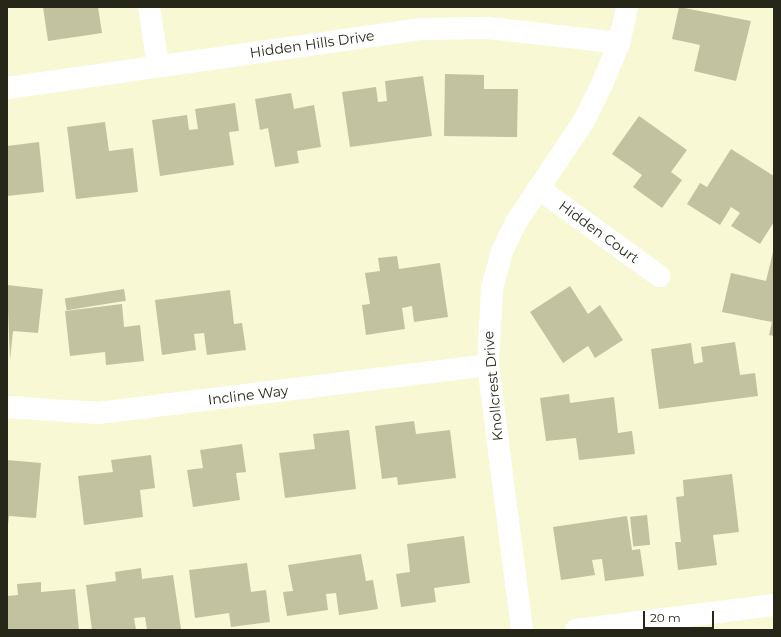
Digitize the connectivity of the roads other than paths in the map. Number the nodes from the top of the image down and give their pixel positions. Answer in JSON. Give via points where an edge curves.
{"nodes":[{"id":1,"x":149,"y":7,"type":"edge"},
{"id":2,"x":627,"y":7,"type":"edge"},
{"id":3,"x":619,"y":43,"type":"junction"},
{"id":4,"x":158,"y":66,"type":"junction"},
{"id":5,"x":7,"y":88,"type":"edge"},
{"id":6,"x":538,"y":188,"type":"junction"},
{"id":7,"x":659,"y":276,"type":"dead end"},
{"id":8,"x":488,"y":365,"type":"junction"},
{"id":9,"x":7,"y":407,"type":"edge"},
{"id":10,"x":774,"y":605,"type":"edge"},
{"id":11,"x":522,"y":630,"type":"edge"},
{"id":12,"x":576,"y":630,"type":"edge"}],
"edges":[{"from":1,"to":4,"type":"street"},
{"from":2,"to":3,"type":"street","name":"Knollcrest Drive"},
{"from":3,"to":4,"type":"street","name":"Hidden Hills Drive","via":[[454,27]]},
{"from":3,"to":6,"type":"street","name":"Knollcrest Drive","via":[[584,121]]},
{"from":4,"to":5,"type":"street","name":"Hidden Hills Drive"},
{"from":6,"to":7,"type":"street","name":"Hidden Court"},
{"from":6,"to":8,"type":"street","name":"Knollcrest Drive","via":[[502,251],[488,319]]},
{"from":8,"to":9,"type":"street","name":"Incline Way","via":[[98,413]]},
{"from":8,"to":11,"type":"street","name":"Knollcrest Drive"},
{"from":10,"to":12,"type":"street"}]}
